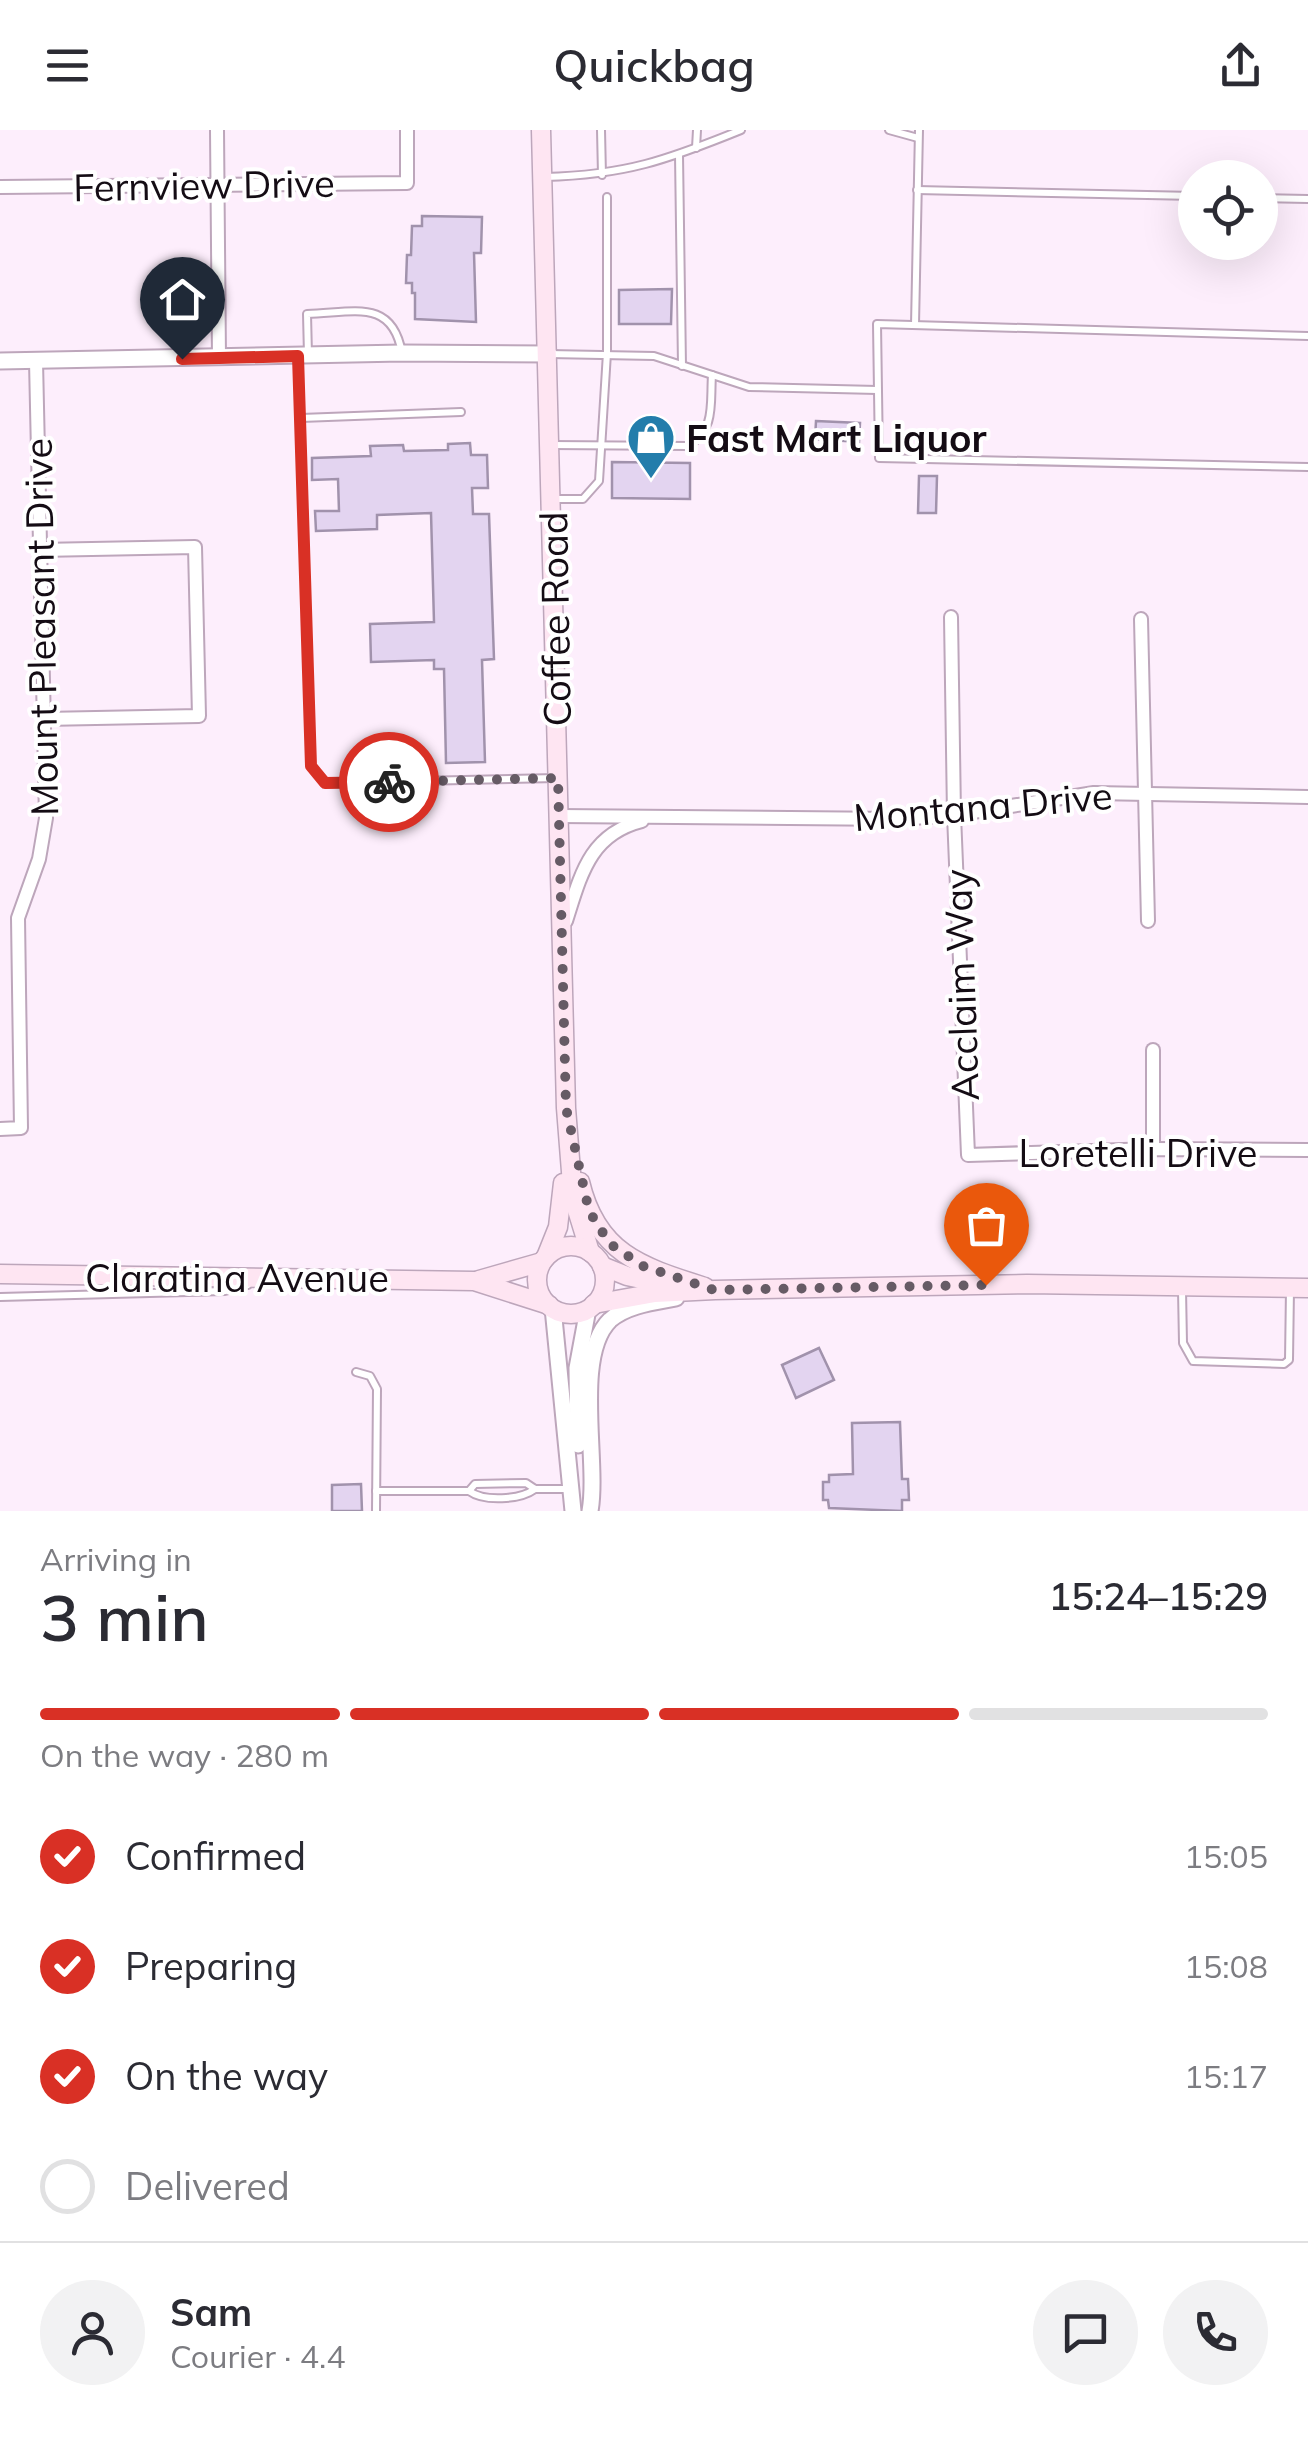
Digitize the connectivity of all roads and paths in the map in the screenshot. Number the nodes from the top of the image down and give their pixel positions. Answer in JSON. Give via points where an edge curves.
{"nodes":[{"id":1,"x":218,"y":130,"type":"edge"},
{"id":2,"x":407,"y":130,"type":"edge"},
{"id":3,"x":541,"y":130,"type":"edge"},
{"id":4,"x":601,"y":130,"type":"edge"},
{"id":5,"x":696,"y":130,"type":"edge"},
{"id":6,"x":741,"y":130,"type":"edge"},
{"id":7,"x":890,"y":130,"type":"edge"},
{"id":8,"x":918,"y":134,"type":"edge"},
{"id":9,"x":696,"y":148,"type":"junction"},
{"id":10,"x":679,"y":155,"type":"junction"},
{"id":11,"x":602,"y":176,"type":"junction"},
{"id":12,"x":542,"y":177,"type":"junction"},
{"id":13,"x":218,"y":185,"type":"junction"},
{"id":14,"x":0,"y":187,"type":"edge"},
{"id":15,"x":917,"y":190,"type":"junction"},
{"id":16,"x":1178,"y":196,"type":"edge"},
{"id":17,"x":607,"y":197,"type":"dead end"},
{"id":18,"x":1278,"y":198,"type":"edge"},
{"id":19,"x":1308,"y":199,"type":"edge"},
{"id":20,"x":915,"y":325,"type":"junction"},
{"id":21,"x":1308,"y":336,"type":"edge"},
{"id":22,"x":402,"y":353,"type":"junction"},
{"id":23,"x":607,"y":353,"type":"junction"},
{"id":24,"x":549,"y":354,"type":"junction"},
{"id":25,"x":303,"y":356,"type":"junction"},
{"id":26,"x":219,"y":358,"type":"junction"},
{"id":27,"x":0,"y":361,"type":"edge"},
{"id":28,"x":36,"y":361,"type":"junction"},
{"id":29,"x":682,"y":366,"type":"junction"},
{"id":30,"x":712,"y":376,"type":"junction"},
{"id":31,"x":877,"y":390,"type":"junction"},
{"id":32,"x":461,"y":412,"type":"dead end"},
{"id":33,"x":301,"y":418,"type":"junction"},
{"id":34,"x":551,"y":446,"type":"junction"},
{"id":35,"x":602,"y":446,"type":"junction"},
{"id":36,"x":1308,"y":467,"type":"edge"},
{"id":37,"x":552,"y":499,"type":"junction"},
{"id":38,"x":40,"y":550,"type":"junction"},
{"id":39,"x":951,"y":618,"type":"dead end"},
{"id":40,"x":1140,"y":619,"type":"dead end"},
{"id":41,"x":44,"y":720,"type":"junction"},
{"id":42,"x":558,"y":778,"type":"junction"},
{"id":43,"x":1145,"y":794,"type":"junction"},
{"id":44,"x":1308,"y":797,"type":"edge"},
{"id":45,"x":954,"y":814,"type":"junction"},
{"id":46,"x":559,"y":816,"type":"junction"},
{"id":47,"x":657,"y":817,"type":"junction"},
{"id":48,"x":1148,"y":921,"type":"dead end"},
{"id":49,"x":562,"y":933,"type":"junction"},
{"id":50,"x":1152,"y":1050,"type":"dead end"},
{"id":51,"x":566,"y":1108,"type":"junction"},
{"id":52,"x":0,"y":1129,"type":"edge"},
{"id":53,"x":1152,"y":1149,"type":"junction"},
{"id":54,"x":1308,"y":1150,"type":"edge"},
{"id":55,"x":968,"y":1154,"type":"joint"},
{"id":56,"x":596,"y":1259,"type":"junction"},
{"id":57,"x":544,"y":1260,"type":"junction"},
{"id":58,"x":0,"y":1274,"type":"edge"},
{"id":59,"x":284,"y":1277,"type":"junction"},
{"id":60,"x":474,"y":1281,"type":"junction"},
{"id":61,"x":1182,"y":1286,"type":"junction"},
{"id":62,"x":1299,"y":1288,"type":"edge"},
{"id":63,"x":714,"y":1290,"type":"junction"},
{"id":64,"x":0,"y":1297,"type":"edge"},
{"id":65,"x":591,"y":1306,"type":"junction"},
{"id":66,"x":551,"y":1307,"type":"junction"},
{"id":67,"x":356,"y":1372,"type":"dead end"},
{"id":68,"x":535,"y":1489,"type":"junction"},
{"id":69,"x":573,"y":1489,"type":"junction"},
{"id":70,"x":376,"y":1491,"type":"junction"},
{"id":71,"x":469,"y":1491,"type":"junction"},
{"id":72,"x":376,"y":1511,"type":"edge"},
{"id":73,"x":573,"y":1511,"type":"edge"},
{"id":74,"x":590,"y":1511,"type":"edge"}],
"edges":[{"from":1,"to":13,"type":"street"},
{"from":2,"to":13,"type":"street","name":"Fernview Drive","via":[[408,183]]},
{"from":3,"to":12,"type":"main road","name":"Coffee Road"},
{"from":4,"to":11,"type":"lane"},
{"from":5,"to":9,"type":"lane"},
{"from":6,"to":9,"type":"lane"},
{"from":7,"to":8,"type":"lane"},
{"from":8,"to":15,"type":"lane"},
{"from":9,"to":10,"type":"lane"},
{"from":10,"to":11,"type":"lane"},
{"from":10,"to":29,"type":"lane"},
{"from":11,"to":12,"type":"lane"},
{"from":12,"to":24,"type":"main road","name":"Coffee Road"},
{"from":13,"to":14,"type":"street","name":"Fernview Drive"},
{"from":13,"to":26,"type":"street"},
{"from":15,"to":16,"type":"lane"},
{"from":15,"to":20,"type":"lane"},
{"from":17,"to":23,"type":"lane"},
{"from":18,"to":19,"type":"lane"},
{"from":20,"to":21,"type":"lane"},
{"from":20,"to":31,"type":"lane","via":[[877,324]]},
{"from":22,"to":24,"type":"street"},
{"from":22,"to":25,"type":"street"},
{"from":22,"to":25,"type":"lane","via":[[390,319],[377,312],[306,314]]},
{"from":23,"to":24,"type":"lane"},
{"from":23,"to":29,"type":"lane","via":[[654,356]]},
{"from":23,"to":35,"type":"lane"},
{"from":24,"to":34,"type":"main road","name":"Coffee Road"},
{"from":25,"to":26,"type":"street"},
{"from":25,"to":33,"type":"lane"},
{"from":26,"to":28,"type":"street"},
{"from":27,"to":28,"type":"street"},
{"from":28,"to":38,"type":"street","name":"Mount Pleasant Drive"},
{"from":29,"to":30,"type":"lane"},
{"from":30,"to":31,"type":"lane","via":[[750,387]]},
{"from":30,"to":35,"type":"lane","via":[[703,437],[688,446]]},
{"from":31,"to":36,"type":"lane","via":[[879,458]]},
{"from":32,"to":33,"type":"lane"},
{"from":33,"to":42,"type":"lane","via":[[311,766],[325,783]]},
{"from":34,"to":35,"type":"lane"},
{"from":34,"to":37,"type":"main road","name":"Coffee Road"},
{"from":35,"to":37,"type":"lane","via":[[592,493]]},
{"from":37,"to":42,"type":"main road","name":"Coffee Road"},
{"from":38,"to":41,"type":"street","name":"Mount Pleasant Drive"},
{"from":38,"to":41,"type":"street","via":[[195,547],[199,716]]},
{"from":39,"to":45,"type":"street","name":"Acclaim Way"},
{"from":40,"to":43,"type":"street"},
{"from":41,"to":52,"type":"street","name":"Mount Pleasant Drive","via":[[44,836],[18,918],[21,1128]]},
{"from":42,"to":46,"type":"main road","name":"Coffee Road"},
{"from":43,"to":44,"type":"street","name":"Montana Drive"},
{"from":43,"to":45,"type":"street","name":"Montana Drive","via":[[1065,795]]},
{"from":43,"to":48,"type":"street"},
{"from":45,"to":47,"type":"street","name":"Montana Drive"},
{"from":45,"to":55,"type":"street","name":"Acclaim Way"},
{"from":46,"to":47,"type":"street","name":"Montana Drive"},
{"from":46,"to":49,"type":"main road","name":"Coffee Road"},
{"from":47,"to":49,"type":"street","name":"Montana Drive","via":[[598,843]]},
{"from":49,"to":51,"type":"main road","name":"Coffee Road"},
{"from":50,"to":53,"type":"street"},
{"from":51,"to":56,"type":"main road","name":"Coffee Road","via":[[573,1198]]},
{"from":51,"to":57,"type":"main road","name":"Coffee Road","via":[[562,1203]]},
{"from":51,"to":63,"type":"main road","via":[[589,1211],[610,1244],[643,1266]]},
{"from":53,"to":54,"type":"street","name":"Loretelli Drive"},
{"from":53,"to":55,"type":"street","name":"Loretelli Drive"},
{"from":56,"to":57,"type":"main road","via":[[564,1247]]},
{"from":56,"to":63,"type":"main road","via":[[641,1280]]},
{"from":56,"to":65,"type":"main road","via":[[604,1288]]},
{"from":57,"to":60,"type":"main road","name":"Claratina Avenue"},
{"from":57,"to":66,"type":"main road","via":[[538,1287]]},
{"from":58,"to":59,"type":"main road","name":"Claratina Avenue"},
{"from":59,"to":60,"type":"main road","name":"Claratina Avenue"},
{"from":59,"to":64,"type":"lane","via":[[225,1291]]},
{"from":60,"to":66,"type":"main road","name":"Claratina Avenue"},
{"from":61,"to":62,"type":"main road"},
{"from":61,"to":62,"type":"lane","via":[[1183,1342],[1193,1361],[1284,1364]]},
{"from":61,"to":63,"type":"main road"},
{"from":63,"to":65,"type":"main road"},
{"from":63,"to":74,"type":"street","via":[[622,1312],[600,1334],[592,1370]]},
{"from":65,"to":66,"type":"main road","via":[[568,1314]]},
{"from":65,"to":69,"type":"street","via":[[577,1368]]},
{"from":66,"to":69,"type":"street"},
{"from":67,"to":70,"type":"lane","via":[[370,1376],[378,1389]]},
{"from":68,"to":69,"type":"lane"},
{"from":68,"to":71,"type":"lane","via":[[478,1498]]},
{"from":68,"to":71,"type":"lane","via":[[526,1483],[475,1484]]},
{"from":69,"to":73,"type":"street"},
{"from":70,"to":71,"type":"lane"},
{"from":70,"to":72,"type":"lane"}]}
